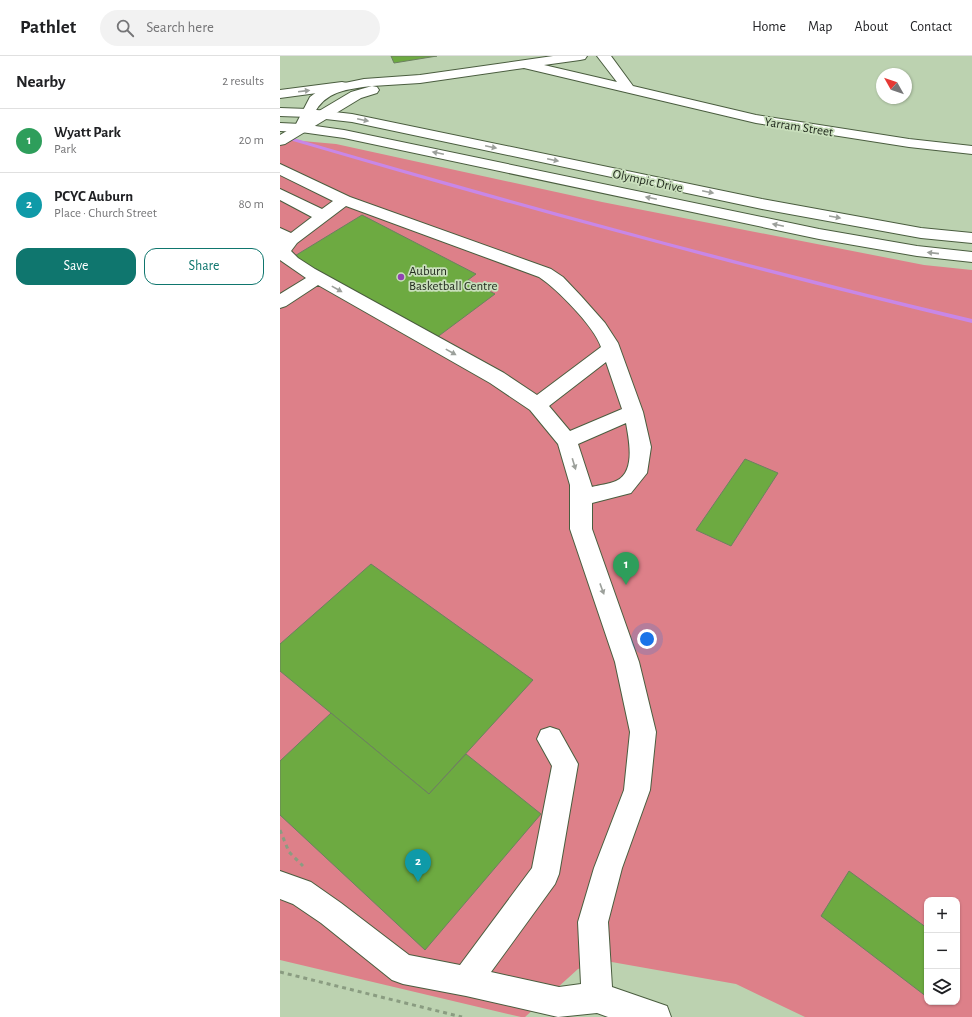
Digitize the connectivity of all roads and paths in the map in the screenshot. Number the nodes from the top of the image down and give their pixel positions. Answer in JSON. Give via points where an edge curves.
{"nodes":[{"id":1,"x":580,"y":56,"type":"edge"},
{"id":2,"x":604,"y":56,"type":"edge"},
{"id":3,"x":523,"y":64,"type":"junction"},
{"id":4,"x":420,"y":79,"type":"junction"},
{"id":5,"x":342,"y":86,"type":"junction"},
{"id":6,"x":628,"y":88,"type":"junction"},
{"id":7,"x":280,"y":94,"type":"edge"},
{"id":8,"x":280,"y":112,"type":"edge"},
{"id":9,"x":308,"y":113,"type":"junction"},
{"id":10,"x":325,"y":115,"type":"junction"},
{"id":11,"x":280,"y":127,"type":"edge"},
{"id":12,"x":301,"y":128,"type":"junction"},
{"id":13,"x":280,"y":141,"type":"edge"},
{"id":14,"x":972,"y":150,"type":"edge"},
{"id":15,"x":280,"y":169,"type":"edge"},
{"id":16,"x":280,"y":194,"type":"edge"},
{"id":17,"x":344,"y":200,"type":"junction"},
{"id":18,"x":323,"y":216,"type":"junction"},
{"id":19,"x":285,"y":236,"type":"edge"},
{"id":20,"x":972,"y":238,"type":"edge"},
{"id":21,"x":972,"y":257,"type":"edge"},
{"id":22,"x":318,"y":278,"type":"junction"},
{"id":23,"x":280,"y":302,"type":"edge"},
{"id":24,"x":611,"y":349,"type":"junction"},
{"id":25,"x":538,"y":405,"type":"junction"},
{"id":26,"x":633,"y":412,"type":"junction"},
{"id":27,"x":567,"y":441,"type":"junction"},
{"id":28,"x":580,"y":498,"type":"junction"},
{"id":29,"x":550,"y":739,"type":"dead end"},
{"id":30,"x":280,"y":830,"type":"edge"},
{"id":31,"x":290,"y":889,"type":"edge"},
{"id":32,"x":280,"y":972,"type":"edge"},
{"id":33,"x":466,"y":981,"type":"junction"},
{"id":34,"x":597,"y":998,"type":"junction"},
{"id":35,"x":462,"y":1017,"type":"edge"},
{"id":36,"x":656,"y":1017,"type":"edge"}],
"edges":[{"from":1,"to":3,"type":"main road"},
{"from":2,"to":6,"type":"main road"},
{"from":3,"to":4,"type":"main road"},
{"from":3,"to":6,"type":"main road","name":"Yarram Street"},
{"from":4,"to":5,"type":"main road"},
{"from":4,"to":10,"type":"main road","via":[[360,93]]},
{"from":7,"to":5,"type":"main road","one_way":true},
{"from":5,"to":9,"type":"main road","via":[[316,99]]},
{"from":6,"to":14,"type":"main road","name":"Yarram Street","via":[[756,119],[909,143]]},
{"from":8,"to":9,"type":"main road","name":"Olympic Drive"},
{"from":9,"to":10,"type":"main road","name":"Olympic Drive"},
{"from":9,"to":12,"type":"main road"},
{"from":10,"to":12,"type":"main road"},
{"from":10,"to":20,"type":"main road","name":"Olympic Drive","one_way":true,"via":[[352,118],[762,204],[921,233]]},
{"from":11,"to":12,"type":"main road","name":"Olympic Drive"},
{"from":12,"to":13,"type":"main road"},
{"from":21,"to":12,"type":"main road","name":"Olympic Drive","one_way":true,"via":[[917,251],[819,234],[339,133]]},
{"from":15,"to":17,"type":"main road"},
{"from":16,"to":18,"type":"main road"},
{"from":17,"to":18,"type":"main road"},
{"from":17,"to":24,"type":"main road","via":[[545,274],[557,281],[599,327]]},
{"from":18,"to":19,"type":"main road"},
{"from":19,"to":22,"type":"main road","via":[[283,253]]},
{"from":22,"to":23,"type":"main road"},
{"from":22,"to":25,"type":"main road","one_way":true,"via":[[497,378]]},
{"from":24,"to":25,"type":"main road"},
{"from":24,"to":26,"type":"main road"},
{"from":25,"to":27,"type":"main road"},
{"from":26,"to":27,"type":"main road"},
{"from":26,"to":28,"type":"main road","via":[[641,447],[637,473],[624,486]]},
{"from":27,"to":28,"type":"main road","one_way":true,"via":[[580,485]]},
{"from":28,"to":34,"type":"main road","one_way":true,"via":[[581,529],[627,662],[644,732],[637,790],[608,868],[593,922]]},
{"from":29,"to":33,"type":"main road","via":[[565,764],[545,874]]},
{"from":30,"to":31,"type":"path","via":[[289,852],[306,869]]},
{"from":31,"to":33,"type":"main road","via":[[331,913],[403,969]]},
{"from":32,"to":35,"type":"path"},
{"from":33,"to":34,"type":"main road","via":[[559,1002]]},
{"from":34,"to":36,"type":"main road"}]}
